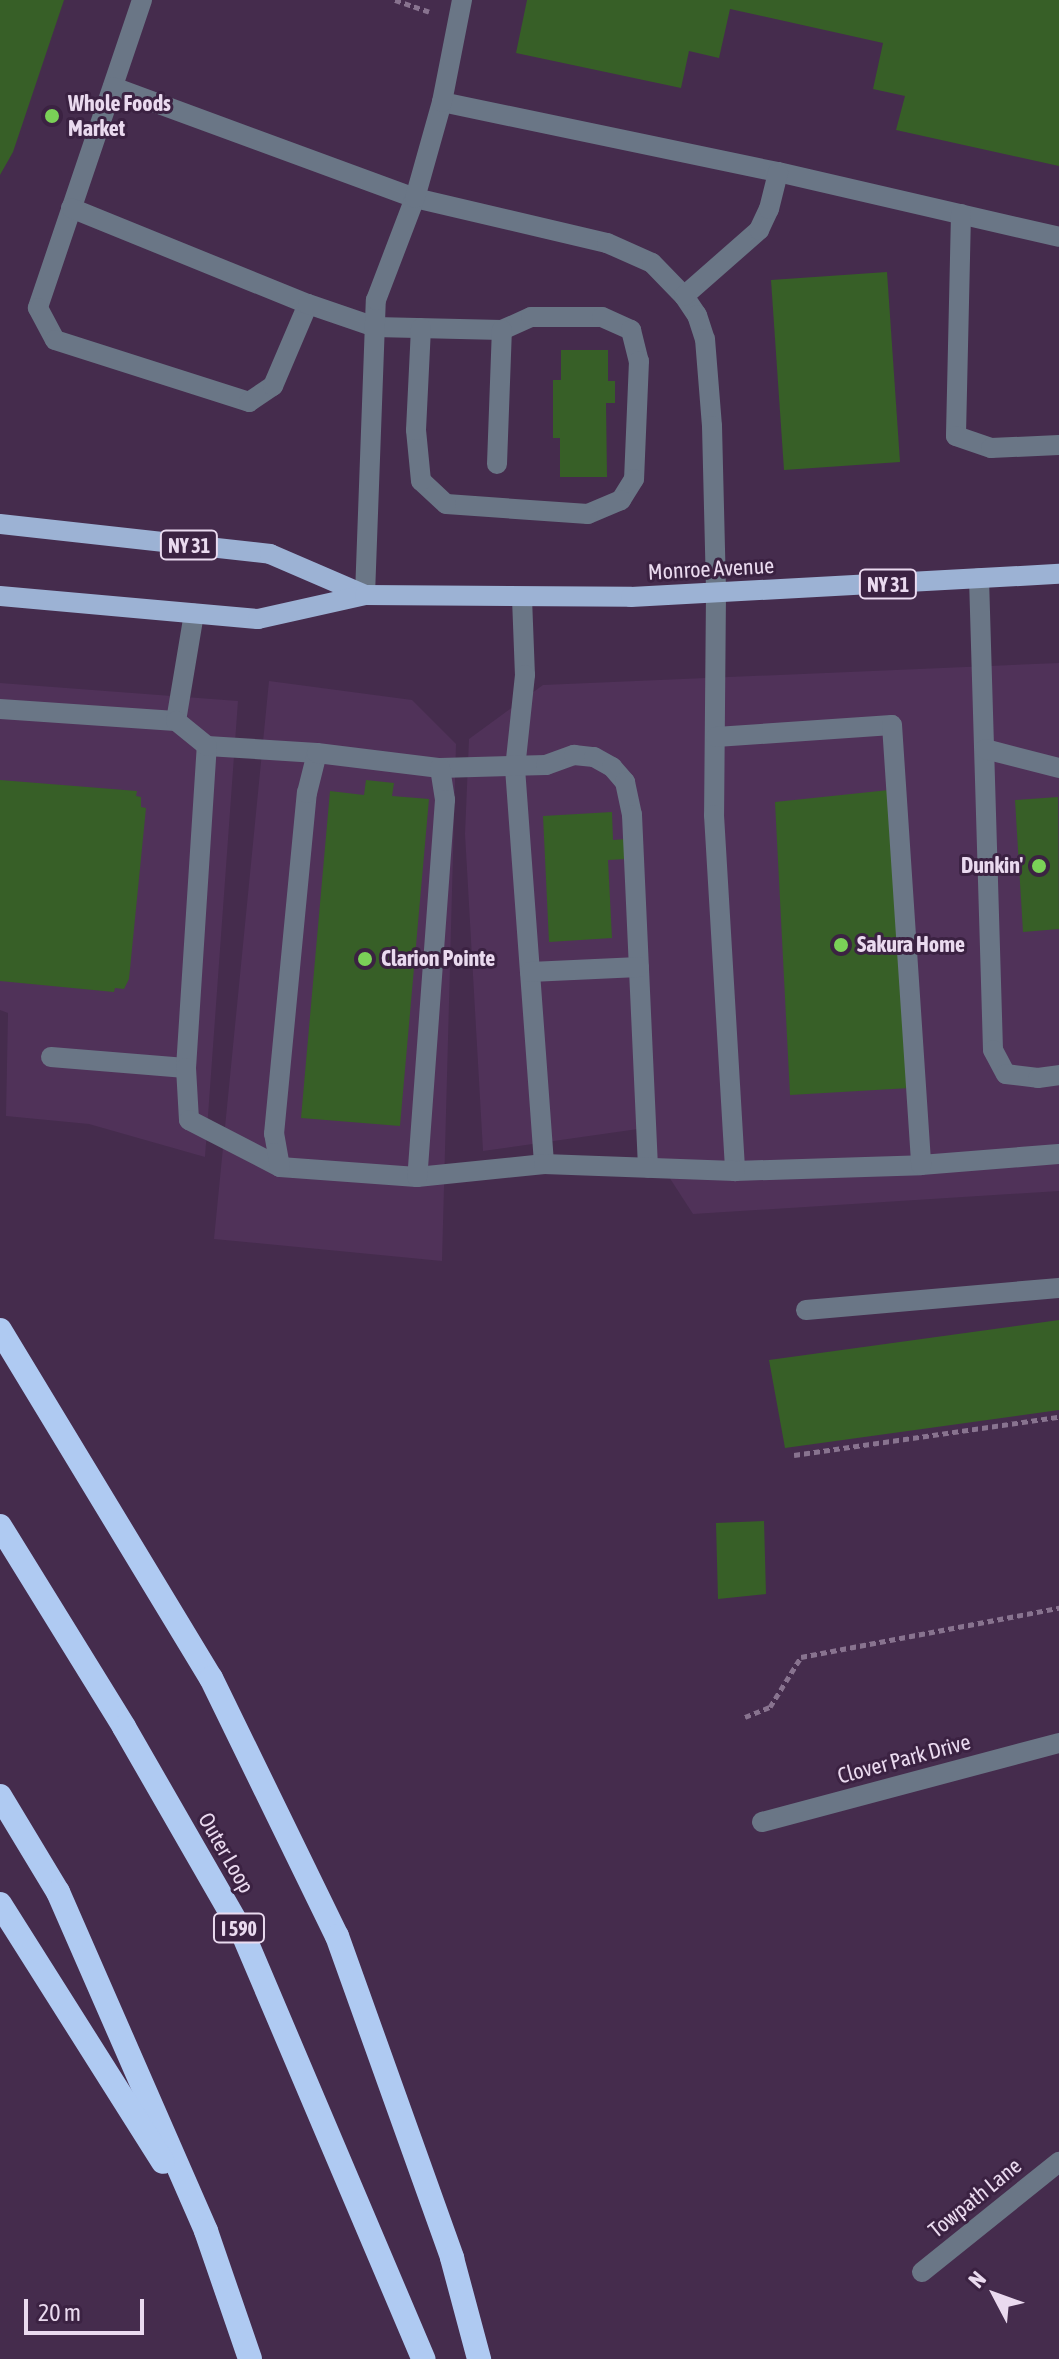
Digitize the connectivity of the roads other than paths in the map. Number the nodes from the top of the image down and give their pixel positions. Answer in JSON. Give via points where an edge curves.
{"nodes":[{"id":1,"x":142,"y":0,"type":"edge"},
{"id":2,"x":462,"y":0,"type":"edge"},
{"id":3,"x":113,"y":87,"type":"junction"},
{"id":4,"x":442,"y":102,"type":"junction"},
{"id":5,"x":778,"y":172,"type":"junction"},
{"id":6,"x":415,"y":198,"type":"junction"},
{"id":7,"x":71,"y":208,"type":"junction"},
{"id":8,"x":961,"y":214,"type":"junction"},
{"id":9,"x":1059,"y":237,"type":"edge"},
{"id":10,"x":684,"y":296,"type":"junction"},
{"id":11,"x":308,"y":304,"type":"junction"},
{"id":12,"x":375,"y":327,"type":"junction"},
{"id":13,"x":421,"y":328,"type":"junction"},
{"id":14,"x":502,"y":330,"type":"junction"},
{"id":15,"x":1059,"y":445,"type":"edge"},
{"id":16,"x":497,"y":464,"type":"dead end"},
{"id":17,"x":0,"y":524,"type":"edge"},
{"id":18,"x":1059,"y":574,"type":"edge"},
{"id":19,"x":979,"y":578,"type":"junction"},
{"id":20,"x":716,"y":593,"type":"junction"},
{"id":21,"x":365,"y":595,"type":"junction"},
{"id":22,"x":0,"y":596,"type":"edge"},
{"id":23,"x":522,"y":598,"type":"junction"},
{"id":24,"x":194,"y":613,"type":"junction"},
{"id":25,"x":0,"y":709,"type":"edge"},
{"id":26,"x":176,"y":721,"type":"junction"},
{"id":27,"x":716,"y":737,"type":"junction"},
{"id":28,"x":207,"y":746,"type":"junction"},
{"id":29,"x":985,"y":749,"type":"junction"},
{"id":30,"x":317,"y":753,"type":"junction"},
{"id":31,"x":440,"y":768,"type":"junction"},
{"id":32,"x":515,"y":768,"type":"junction"},
{"id":33,"x":1059,"y":768,"type":"edge"},
{"id":34,"x":639,"y":967,"type":"junction"},
{"id":35,"x":530,"y":972,"type":"junction"},
{"id":36,"x":51,"y":1057,"type":"dead end"},
{"id":37,"x":186,"y":1068,"type":"junction"},
{"id":38,"x":1059,"y":1075,"type":"edge"},
{"id":39,"x":1059,"y":1154,"type":"edge"},
{"id":40,"x":544,"y":1164,"type":"junction"},
{"id":41,"x":921,"y":1165,"type":"junction"},
{"id":42,"x":280,"y":1167,"type":"junction"},
{"id":43,"x":648,"y":1168,"type":"junction"},
{"id":44,"x":735,"y":1171,"type":"junction"},
{"id":45,"x":417,"y":1177,"type":"junction"},
{"id":46,"x":1059,"y":1288,"type":"edge"},
{"id":47,"x":806,"y":1310,"type":"dead end"},
{"id":48,"x":0,"y":1330,"type":"edge"},
{"id":49,"x":0,"y":1526,"type":"edge"},
{"id":50,"x":1059,"y":1743,"type":"edge"},
{"id":51,"x":0,"y":1796,"type":"edge"},
{"id":52,"x":762,"y":1822,"type":"dead end"},
{"id":53,"x":0,"y":1904,"type":"edge"},
{"id":54,"x":1059,"y":2162,"type":"edge"},
{"id":55,"x":206,"y":2231,"type":"junction"},
{"id":56,"x":922,"y":2272,"type":"dead end"},
{"id":57,"x":250,"y":2359,"type":"edge"},
{"id":58,"x":423,"y":2359,"type":"edge"},
{"id":59,"x":479,"y":2359,"type":"edge"}],
"edges":[{"from":1,"to":3,"type":"street"},
{"from":2,"to":4,"type":"street"},
{"from":3,"to":6,"type":"street"},
{"from":3,"to":7,"type":"street"},
{"from":4,"to":5,"type":"street"},
{"from":4,"to":6,"type":"street"},
{"from":5,"to":8,"type":"street"},
{"from":5,"to":10,"type":"street","via":[[759,230]]},
{"from":6,"to":10,"type":"street","via":[[607,243],[652,263]]},
{"from":6,"to":12,"type":"street","via":[[376,300]]},
{"from":7,"to":11,"type":"street"},
{"from":7,"to":11,"type":"street","via":[[38,308],[55,340],[249,402],[273,386]]},
{"from":8,"to":9,"type":"street"},
{"from":8,"to":15,"type":"street","via":[[956,436],[991,448]]},
{"from":10,"to":20,"type":"street","via":[[705,339]]},
{"from":11,"to":12,"type":"street"},
{"from":12,"to":13,"type":"street"},
{"from":12,"to":21,"type":"street"},
{"from":13,"to":14,"type":"street"},
{"from":13,"to":14,"type":"street","via":[[416,430],[421,481],[446,504],[588,514],[621,500],[634,479],[639,361],[631,330],[602,317],[531,317]]},
{"from":14,"to":16,"type":"street"},
{"from":17,"to":21,"type":"main road","name":"Monroe Avenue","number":"NY 31","via":[[270,554]]},
{"from":18,"to":19,"type":"main road","name":"Monroe Avenue","number":"NY 31"},
{"from":19,"to":20,"type":"main road","name":"Monroe Avenue","number":"NY 31"},
{"from":19,"to":29,"type":"street"},
{"from":20,"to":23,"type":"main road","name":"Monroe Avenue","number":"NY 31"},
{"from":20,"to":27,"type":"street"},
{"from":21,"to":23,"type":"main road","name":"Monroe Avenue","number":"NY 31"},
{"from":21,"to":24,"type":"main road","name":"Monroe Avenue","number":"NY 31","via":[[258,619]]},
{"from":22,"to":24,"type":"main road","name":"Monroe Avenue","number":"NY 31"},
{"from":23,"to":32,"type":"street","via":[[525,675]]},
{"from":24,"to":26,"type":"street"},
{"from":25,"to":26,"type":"street"},
{"from":26,"to":28,"type":"street"},
{"from":27,"to":41,"type":"street","via":[[892,725]]},
{"from":27,"to":44,"type":"street","via":[[714,815]]},
{"from":28,"to":30,"type":"street"},
{"from":28,"to":37,"type":"street"},
{"from":29,"to":33,"type":"street"},
{"from":29,"to":38,"type":"street","via":[[993,1050],[1006,1074]]},
{"from":30,"to":31,"type":"street"},
{"from":30,"to":42,"type":"street","via":[[307,793],[274,1134]]},
{"from":31,"to":32,"type":"street"},
{"from":31,"to":45,"type":"street","via":[[445,800]]},
{"from":32,"to":34,"type":"street","via":[[574,755],[594,757],[625,782],[632,815]]},
{"from":32,"to":35,"type":"street"},
{"from":34,"to":35,"type":"street"},
{"from":34,"to":43,"type":"street"},
{"from":35,"to":40,"type":"street"},
{"from":36,"to":37,"type":"street"},
{"from":37,"to":42,"type":"street","via":[[189,1120]]},
{"from":39,"to":41,"type":"street"},
{"from":40,"to":43,"type":"street"},
{"from":40,"to":45,"type":"street"},
{"from":41,"to":44,"type":"street"},
{"from":42,"to":45,"type":"street"},
{"from":43,"to":44,"type":"street"},
{"from":46,"to":47,"type":"street"},
{"from":48,"to":59,"type":"highway","via":[[211,1678],[337,1936],[452,2258]]},
{"from":49,"to":58,"type":"highway","name":"Outer Loop","number":"I 590","via":[[243,1934]]},
{"from":50,"to":52,"type":"street","name":"Clover Park Drive"},
{"from":51,"to":55,"type":"highway","via":[[58,1892]]},
{"from":53,"to":55,"type":"highway"},
{"from":54,"to":56,"type":"street","name":"Towpath Lane"},
{"from":55,"to":57,"type":"highway"}]}
